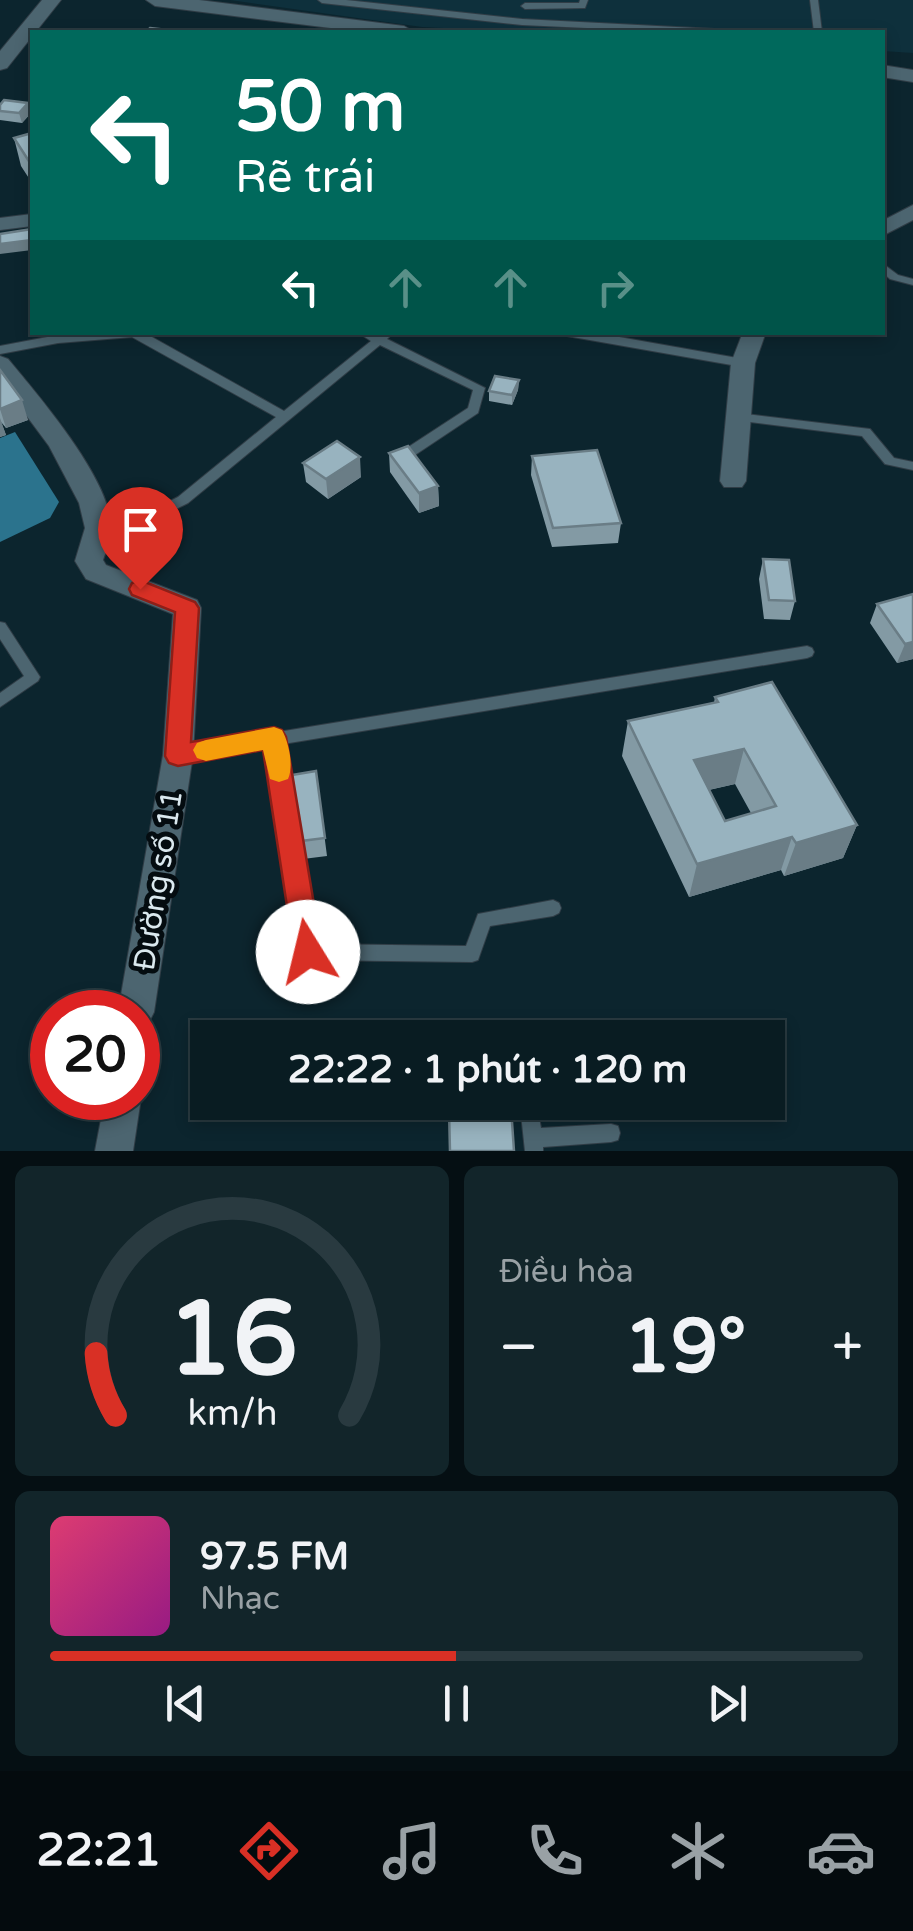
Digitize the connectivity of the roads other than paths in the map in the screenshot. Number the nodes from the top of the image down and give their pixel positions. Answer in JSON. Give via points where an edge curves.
{"nodes":[{"id":1,"x":52,"y":0,"type":"edge"},
{"id":2,"x":155,"y":0,"type":"edge"},
{"id":3,"x":322,"y":0,"type":"edge"},
{"id":4,"x":584,"y":0,"type":"edge"},
{"id":5,"x":814,"y":0,"type":"edge"},
{"id":6,"x":525,"y":3,"type":"edge"},
{"id":7,"x":521,"y":27,"type":"edge"},
{"id":8,"x":339,"y":30,"type":"edge"},
{"id":9,"x":637,"y":30,"type":"edge"},
{"id":10,"x":818,"y":30,"type":"edge"},
{"id":11,"x":0,"y":64,"type":"edge"},
{"id":12,"x":885,"y":71,"type":"edge"},
{"id":13,"x":913,"y":76,"type":"edge"},
{"id":14,"x":913,"y":211,"type":"edge"},
{"id":15,"x":30,"y":220,"type":"edge"},
{"id":16,"x":0,"y":224,"type":"edge"},
{"id":17,"x":885,"y":228,"type":"edge"},
{"id":18,"x":885,"y":269,"type":"edge"},
{"id":19,"x":913,"y":282,"type":"edge"},
{"id":20,"x":117,"y":335,"type":"edge"},
{"id":21,"x":134,"y":335,"type":"edge"},
{"id":22,"x":585,"y":335,"type":"edge"},
{"id":23,"x":753,"y":335,"type":"edge"},
{"id":24,"x":384,"y":336,"type":"edge"},
{"id":25,"x":0,"y":350,"type":"edge"},
{"id":26,"x":743,"y":362,"type":"junction"},
{"id":27,"x":0,"y":364,"type":"edge"},
{"id":28,"x":738,"y":417,"type":"junction"},
{"id":29,"x":285,"y":418,"type":"junction"},
{"id":30,"x":390,"y":466,"type":"edge"},
{"id":31,"x":913,"y":466,"type":"edge"},
{"id":32,"x":733,"y":480,"type":"dead end"},
{"id":33,"x":99,"y":527,"type":"junction"},
{"id":34,"x":0,"y":627,"type":"edge"},
{"id":35,"x":807,"y":652,"type":"dead end"},
{"id":36,"x":0,"y":701,"type":"edge"},
{"id":37,"x":274,"y":737,"type":"junction"},
{"id":38,"x":178,"y":756,"type":"junction"},
{"id":39,"x":552,"y":908,"type":"dead end"},
{"id":40,"x":140,"y":990,"type":"edge"},
{"id":41,"x":119,"y":1120,"type":"edge"},
{"id":42,"x":611,"y":1133,"type":"dead end"},
{"id":43,"x":533,"y":1144,"type":"edge"},
{"id":44,"x":114,"y":1151,"type":"edge"}],
"edges":[{"from":1,"to":11,"type":"street"},
{"from":2,"to":8,"type":"street"},
{"from":3,"to":7,"type":"lane"},
{"from":4,"to":6,"type":"lane","via":[[582,6]]},
{"from":5,"to":10,"type":"lane"},
{"from":6,"to":7,"type":"lane"},
{"from":7,"to":9,"type":"lane"},
{"from":12,"to":13,"type":"street"},
{"from":14,"to":17,"type":"street"},
{"from":15,"to":16,"type":"street"},
{"from":18,"to":19,"type":"lane"},
{"from":20,"to":25,"type":"lane"},
{"from":21,"to":29,"type":"lane"},
{"from":22,"to":26,"type":"lane"},
{"from":23,"to":26,"type":"street"},
{"from":24,"to":29,"type":"lane"},
{"from":24,"to":30,"type":"lane","via":[[480,388],[474,410]]},
{"from":26,"to":28,"type":"street"},
{"from":27,"to":33,"type":"street","name":"Đường số 11","via":[[39,412]]},
{"from":28,"to":31,"type":"lane","via":[[866,432],[890,461]]},
{"from":28,"to":32,"type":"street"},
{"from":29,"to":33,"type":"lane","via":[[183,500]]},
{"from":33,"to":38,"type":"street","name":"Đường số 11","via":[[89,561],[96,572],[187,608]]},
{"from":34,"to":36,"type":"lane","via":[[33,677]]},
{"from":35,"to":37,"type":"lane"},
{"from":37,"to":38,"type":"lane"},
{"from":37,"to":39,"type":"lane","via":[[308,952],[472,954],[484,919]]},
{"from":38,"to":40,"type":"street","name":"Đường số 11"},
{"from":41,"to":44,"type":"street"},
{"from":42,"to":43,"type":"lane"}]}
